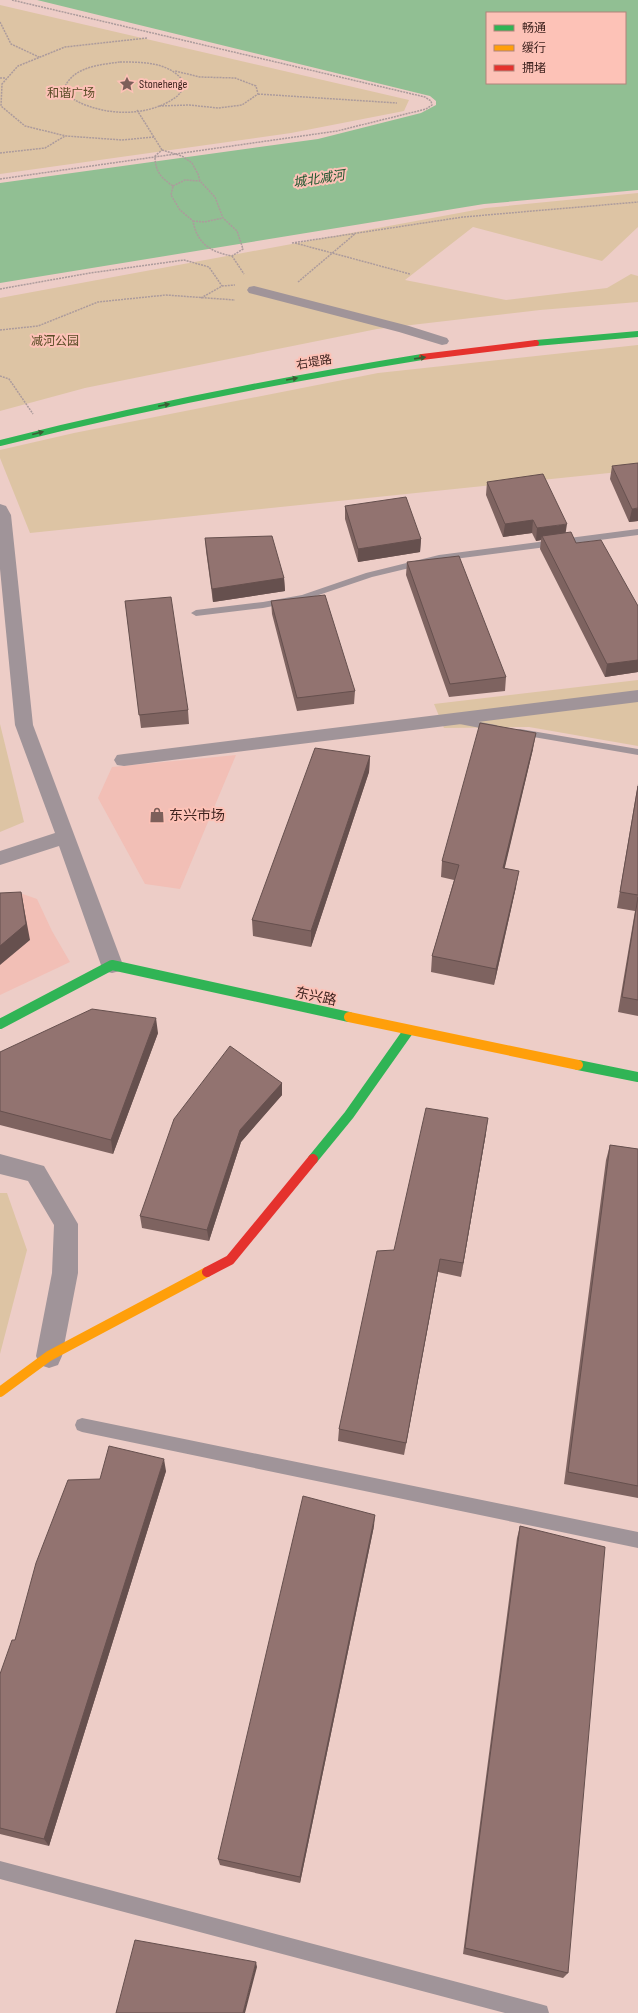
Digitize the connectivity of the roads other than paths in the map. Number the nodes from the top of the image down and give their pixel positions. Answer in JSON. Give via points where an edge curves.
{"nodes":[{"id":1,"x":252,"y":286,"type":"road end"},
{"id":2,"x":638,"y":334,"type":"edge"},
{"id":3,"x":445,"y":341,"type":"joint"},
{"id":4,"x":420,"y":345,"type":"dead end"},
{"id":5,"x":0,"y":443,"type":"edge"},
{"id":6,"x":0,"y":509,"type":"edge"},
{"id":7,"x":638,"y":532,"type":"edge"},
{"id":8,"x":196,"y":613,"type":"dead end"},
{"id":9,"x":638,"y":696,"type":"edge"},
{"id":10,"x":450,"y":720,"type":"junction"},
{"id":11,"x":638,"y":752,"type":"edge"},
{"id":12,"x":124,"y":760,"type":"dead end"},
{"id":13,"x":66,"y":837,"type":"junction"},
{"id":14,"x":0,"y":858,"type":"edge"},
{"id":15,"x":112,"y":965,"type":"junction"},
{"id":16,"x":0,"y":1024,"type":"edge"},
{"id":17,"x":409,"y":1030,"type":"junction"},
{"id":18,"x":638,"y":1077,"type":"edge"},
{"id":19,"x":0,"y":1164,"type":"edge"},
{"id":20,"x":49,"y":1356,"type":"junction"},
{"id":21,"x":0,"y":1392,"type":"edge"},
{"id":22,"x":82,"y":1425,"type":"dead end"},
{"id":23,"x":638,"y":1540,"type":"edge"},
{"id":24,"x":0,"y":1870,"type":"edge"},
{"id":25,"x":540,"y":2013,"type":"edge"}],
"edges":[{"from":1,"to":3,"type":"street"},
{"from":5,"to":2,"type":"street","name":"右堤路","one_way":true,"via":[[138,410],[361,366],[542,343]]},
{"from":3,"to":4,"type":"street"},
{"from":6,"to":13,"type":"street","via":[[3,515],[24,726]]},
{"from":7,"to":8,"type":"lane","via":[[439,558],[369,575],[304,596],[263,605]]},
{"from":9,"to":10,"type":"street"},
{"from":10,"to":11,"type":"lane"},
{"from":10,"to":12,"type":"street"},
{"from":13,"to":14,"type":"street"},
{"from":13,"to":15,"type":"street"},
{"from":15,"to":16,"type":"street"},
{"from":15,"to":17,"type":"street","name":"东兴路"},
{"from":17,"to":18,"type":"street","name":"东兴路"},
{"from":17,"to":20,"type":"street","via":[[349,1115],[230,1260]]},
{"from":19,"to":20,"type":"street","via":[[36,1172],[66,1224],[65,1273]]},
{"from":20,"to":21,"type":"street"},
{"from":22,"to":23,"type":"lane"},
{"from":24,"to":25,"type":"lane"}]}
